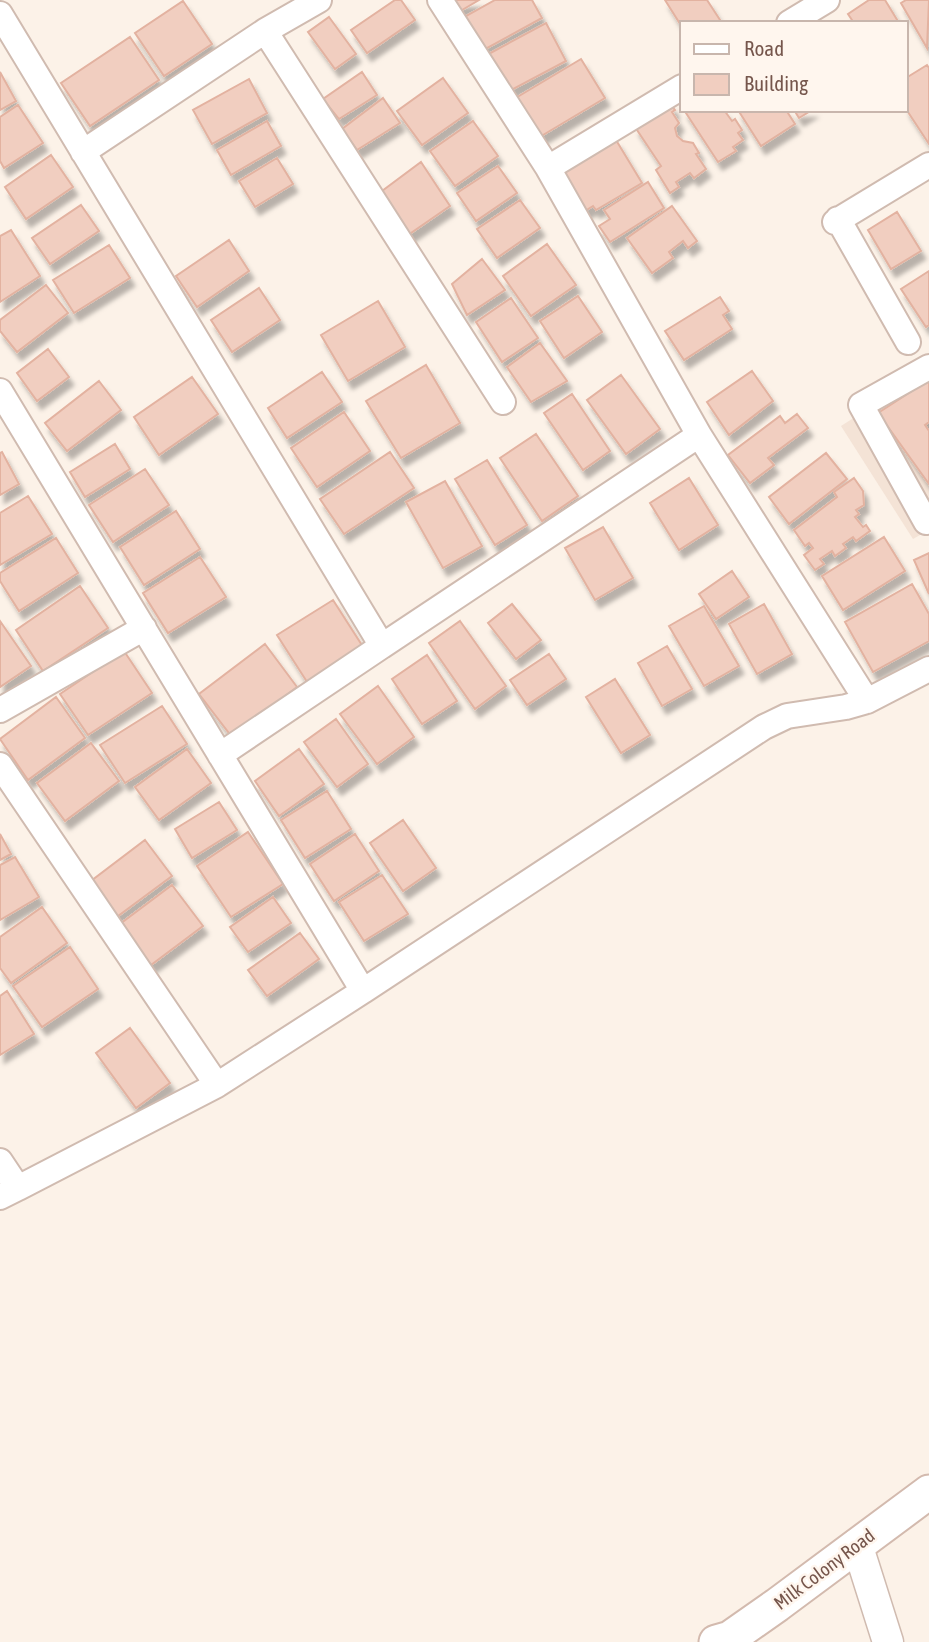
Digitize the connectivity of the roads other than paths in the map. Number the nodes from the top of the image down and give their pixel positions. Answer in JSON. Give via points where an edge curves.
{"nodes":[{"id":1,"x":319,"y":0,"type":"edge"},
{"id":2,"x":440,"y":0,"type":"edge"},
{"id":3,"x":827,"y":0,"type":"edge"},
{"id":4,"x":0,"y":14,"type":"edge"},
{"id":5,"x":792,"y":21,"type":"edge"},
{"id":6,"x":265,"y":31,"type":"junction"},
{"id":7,"x":680,"y":88,"type":"edge"},
{"id":8,"x":83,"y":152,"type":"junction"},
{"id":9,"x":929,"y":165,"type":"edge"},
{"id":10,"x":548,"y":168,"type":"junction"},
{"id":11,"x":908,"y":342,"type":"dead end"},
{"id":12,"x":929,"y":367,"type":"edge"},
{"id":13,"x":0,"y":391,"type":"edge"},
{"id":14,"x":503,"y":402,"type":"dead end"},
{"id":15,"x":699,"y":435,"type":"junction"},
{"id":16,"x":929,"y":520,"type":"edge"},
{"id":17,"x":144,"y":628,"type":"junction"},
{"id":18,"x":382,"y":646,"type":"junction"},
{"id":19,"x":929,"y":669,"type":"edge"},
{"id":20,"x":867,"y":701,"type":"junction"},
{"id":21,"x":0,"y":710,"type":"edge"},
{"id":22,"x":220,"y":755,"type":"junction"},
{"id":23,"x":0,"y":765,"type":"edge"},
{"id":24,"x":363,"y":991,"type":"junction"},
{"id":25,"x":217,"y":1085,"type":"junction"},
{"id":26,"x":0,"y":1161,"type":"edge"},
{"id":27,"x":9,"y":1193,"type":"edge"},
{"id":28,"x":929,"y":1492,"type":"edge"},
{"id":29,"x":857,"y":1544,"type":"junction"},
{"id":30,"x":716,"y":1642,"type":"edge"},
{"id":31,"x":888,"y":1642,"type":"edge"}],
"edges":[{"from":1,"to":6,"type":"street"},
{"from":2,"to":10,"type":"street"},
{"from":3,"to":5,"type":"street"},
{"from":4,"to":8,"type":"street"},
{"from":6,"to":8,"type":"street"},
{"from":6,"to":14,"type":"street"},
{"from":7,"to":10,"type":"street"},
{"from":8,"to":18,"type":"street"},
{"from":9,"to":11,"type":"street","via":[[837,220]]},
{"from":10,"to":15,"type":"street"},
{"from":12,"to":16,"type":"street","via":[[861,405],[926,522]]},
{"from":13,"to":17,"type":"street"},
{"from":15,"to":18,"type":"street"},
{"from":15,"to":20,"type":"street"},
{"from":17,"to":21,"type":"street"},
{"from":17,"to":22,"type":"street"},
{"from":18,"to":22,"type":"street"},
{"from":19,"to":20,"type":"street"},
{"from":20,"to":24,"type":"street","via":[[787,716],[764,727]]},
{"from":22,"to":24,"type":"street"},
{"from":23,"to":25,"type":"street"},
{"from":24,"to":25,"type":"street"},
{"from":25,"to":27,"type":"street"},
{"from":26,"to":27,"type":"street"},
{"from":28,"to":29,"type":"main road","name":"Milk Colony Road"},
{"from":29,"to":30,"type":"main road","name":"Milk Colony Road","via":[[778,1605],[730,1638]]},
{"from":29,"to":31,"type":"street"}]}
